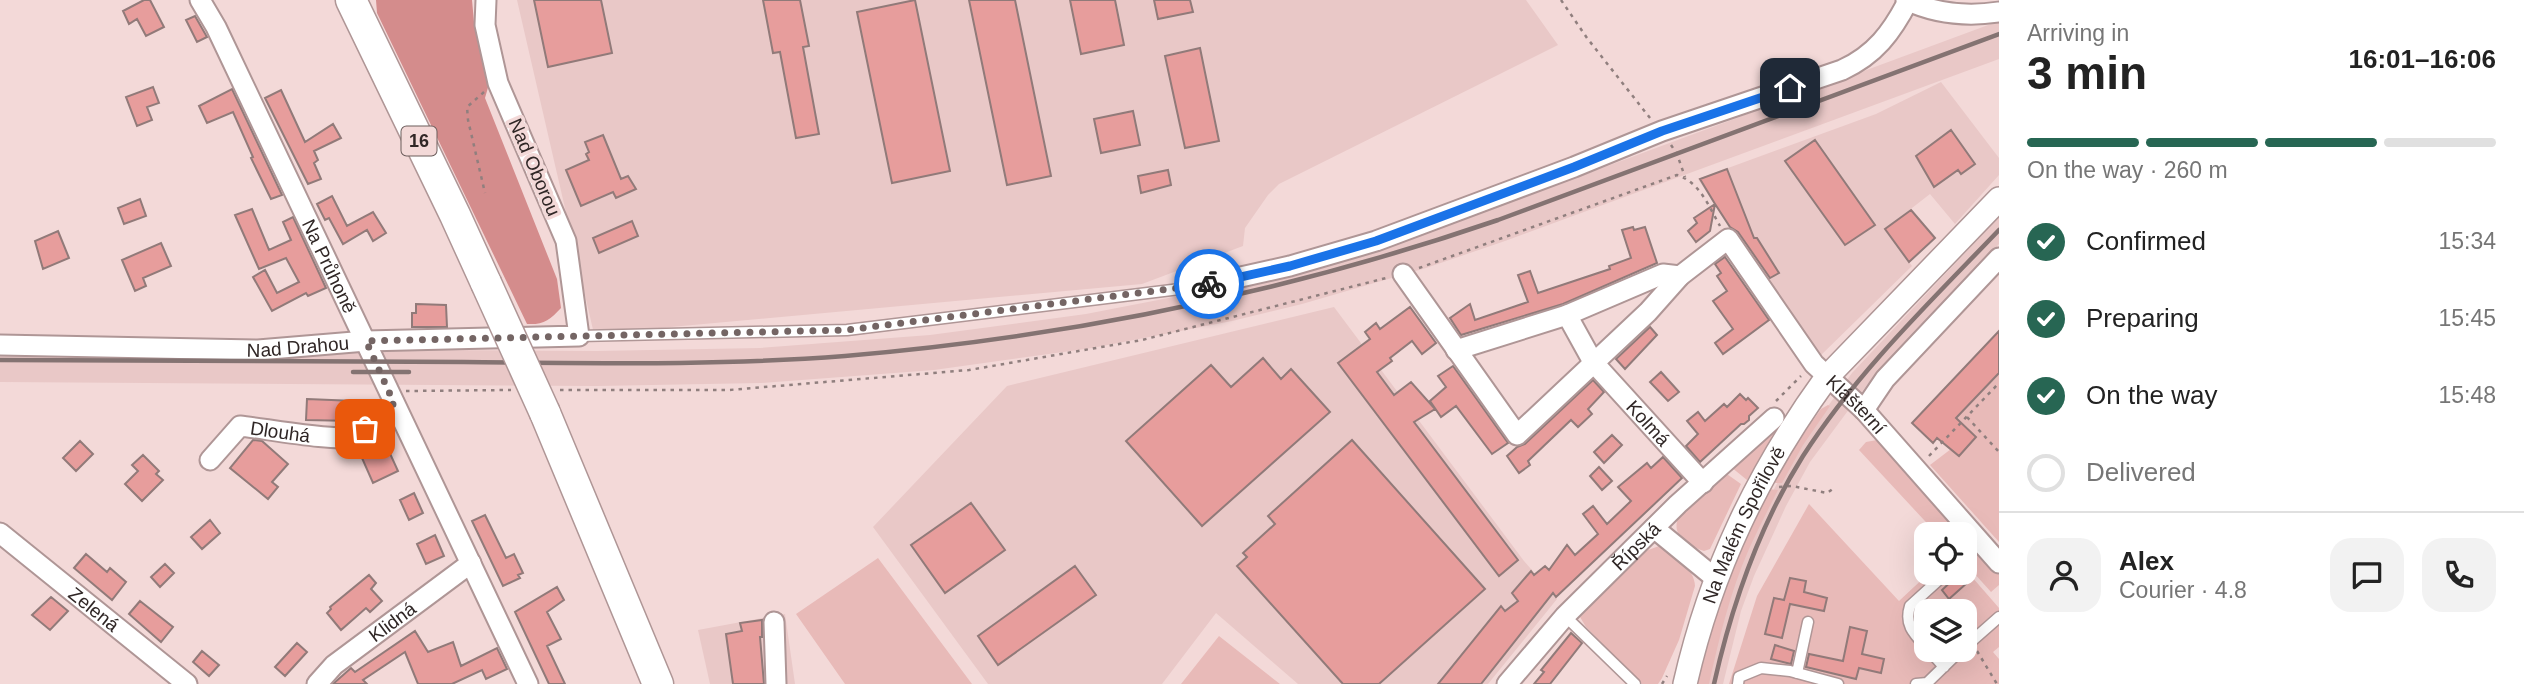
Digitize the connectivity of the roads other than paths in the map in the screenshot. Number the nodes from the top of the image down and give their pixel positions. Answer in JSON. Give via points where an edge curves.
{"nodes":[{"id":1,"x":200,"y":0,"type":"edge"},
{"id":2,"x":351,"y":0,"type":"edge"},
{"id":3,"x":486,"y":0,"type":"edge"},
{"id":4,"x":1907,"y":0,"type":"edge"},
{"id":5,"x":1999,"y":12,"type":"edge"},
{"id":6,"x":1999,"y":200,"type":"edge"},
{"id":7,"x":1999,"y":257,"type":"edge"},
{"id":8,"x":1403,"y":274,"type":"road end"},
{"id":9,"x":1680,"y":276,"type":"junction"},
{"id":10,"x":1196,"y":287,"type":"joint"},
{"id":11,"x":1567,"y":315,"type":"junction"},
{"id":12,"x":579,"y":336,"type":"junction"},
{"id":13,"x":366,"y":341,"type":"junction"},
{"id":14,"x":0,"y":345,"type":"edge"},
{"id":15,"x":1457,"y":350,"type":"junction"},
{"id":16,"x":1593,"y":362,"type":"junction"},
{"id":17,"x":1820,"y":371,"type":"junction"},
{"id":18,"x":391,"y":397,"type":"junction"},
{"id":19,"x":1864,"y":410,"type":"junction"},
{"id":20,"x":1774,"y":418,"type":"road end"},
{"id":21,"x":210,"y":460,"type":"dead end"},
{"id":22,"x":1703,"y":483,"type":"junction"},
{"id":23,"x":1654,"y":528,"type":"junction"},
{"id":24,"x":0,"y":533,"type":"edge"},
{"id":25,"x":471,"y":563,"type":"junction"},
{"id":26,"x":1999,"y":563,"type":"edge"},
{"id":27,"x":1715,"y":578,"type":"junction"},
{"id":28,"x":1933,"y":585,"type":"edge"},
{"id":29,"x":1918,"y":599,"type":"edge"},
{"id":30,"x":1914,"y":602,"type":"edge"},
{"id":31,"x":1565,"y":616,"type":"junction"},
{"id":32,"x":1999,"y":617,"type":"edge"},
{"id":33,"x":774,"y":622,"type":"dead end"},
{"id":34,"x":1808,"y":622,"type":"dead end"},
{"id":35,"x":1914,"y":634,"type":"edge"},
{"id":36,"x":1977,"y":636,"type":"edge"},
{"id":37,"x":1939,"y":662,"type":"edge"},
{"id":38,"x":1949,"y":662,"type":"edge"},
{"id":39,"x":1944,"y":667,"type":"junction"},
{"id":40,"x":1797,"y":673,"type":"junction"},
{"id":41,"x":187,"y":684,"type":"edge"},
{"id":42,"x":317,"y":684,"type":"edge"},
{"id":43,"x":528,"y":684,"type":"edge"},
{"id":44,"x":658,"y":684,"type":"edge"},
{"id":45,"x":776,"y":684,"type":"edge"},
{"id":46,"x":1507,"y":684,"type":"edge"},
{"id":47,"x":1635,"y":684,"type":"edge"},
{"id":48,"x":1685,"y":684,"type":"edge"},
{"id":49,"x":1738,"y":684,"type":"edge"},
{"id":50,"x":1838,"y":684,"type":"edge"},
{"id":51,"x":1916,"y":684,"type":"edge"},
{"id":52,"x":1927,"y":684,"type":"edge"}],
"edges":[{"from":1,"to":13,"type":"street","name":"Na Průhoně"},
{"from":2,"to":44,"type":"main road","number":"16","bridge":true,"via":[[486,283],[553,401]]},
{"from":3,"to":12,"type":"street","name":"Nad Oborou","via":[[485,25],[498,83],[566,241]]},
{"from":4,"to":5,"type":"street","name":"Nad Drahou","via":[[1951,14]]},
{"from":4,"to":10,"type":"street","name":"Nad Drahou","via":[[1890,34],[1852,65],[1662,131],[1376,241]]},
{"from":6,"to":17,"type":"street"},
{"from":7,"to":19,"type":"street","via":[[1885,379]]},
{"from":8,"to":15,"type":"street"},
{"from":9,"to":11,"type":"street","via":[[1663,274]]},
{"from":9,"to":16,"type":"street"},
{"from":9,"to":17,"type":"street","name":"Klášterní","via":[[1728,239]]},
{"from":10,"to":12,"type":"lane","name":"Nad Drahou","via":[[847,330]]},
{"from":11,"to":15,"type":"street"},
{"from":11,"to":16,"type":"street","name":"Kolmá"},
{"from":12,"to":13,"type":"street","name":"Nad Drahou"},
{"from":13,"to":14,"type":"street","name":"Nad Drahou","via":[[258,350]]},
{"from":13,"to":18,"type":"street","name":"Na Průhoně"},
{"from":15,"to":16,"type":"street","via":[[1517,435]]},
{"from":16,"to":22,"type":"street","name":"Kolmá"},
{"from":17,"to":19,"type":"street","name":"Klášterní"},
{"from":17,"to":27,"type":"street","name":"Na Malém Spořilově","via":[[1803,410],[1759,483]]},
{"from":18,"to":21,"type":"street","name":"Dlouhá","via":[[378,421],[354,437],[240,426]]},
{"from":18,"to":25,"type":"street","name":"Na Průhoně"},
{"from":19,"to":26,"type":"street","name":"Klášterní"},
{"from":20,"to":22,"type":"street","name":"Řípská"},
{"from":22,"to":23,"type":"street","name":"Řípská"},
{"from":23,"to":27,"type":"street"},
{"from":23,"to":31,"type":"street","name":"Řípská"},
{"from":24,"to":41,"type":"street","name":"Zelená"},
{"from":25,"to":42,"type":"street","name":"Klidná","via":[[334,665]]},
{"from":25,"to":43,"type":"street","name":"Na Průhoně"},
{"from":27,"to":48,"type":"street","name":"Na Malém Spořilově"},
{"from":28,"to":29,"type":"lane"},
{"from":30,"to":35,"type":"lane","via":[[1907,620]]},
{"from":31,"to":46,"type":"street","name":"Řípská"},
{"from":31,"to":47,"type":"lane"},
{"from":32,"to":36,"type":"lane"},
{"from":33,"to":45,"type":"street"},
{"from":34,"to":40,"type":"lane"},
{"from":37,"to":39,"type":"lane"},
{"from":38,"to":39,"type":"lane"},
{"from":39,"to":52,"type":"lane"},
{"from":40,"to":49,"type":"lane","via":[[1762,668],[1739,677]]},
{"from":40,"to":50,"type":"lane"},
{"from":51,"to":52,"type":"lane"}]}
